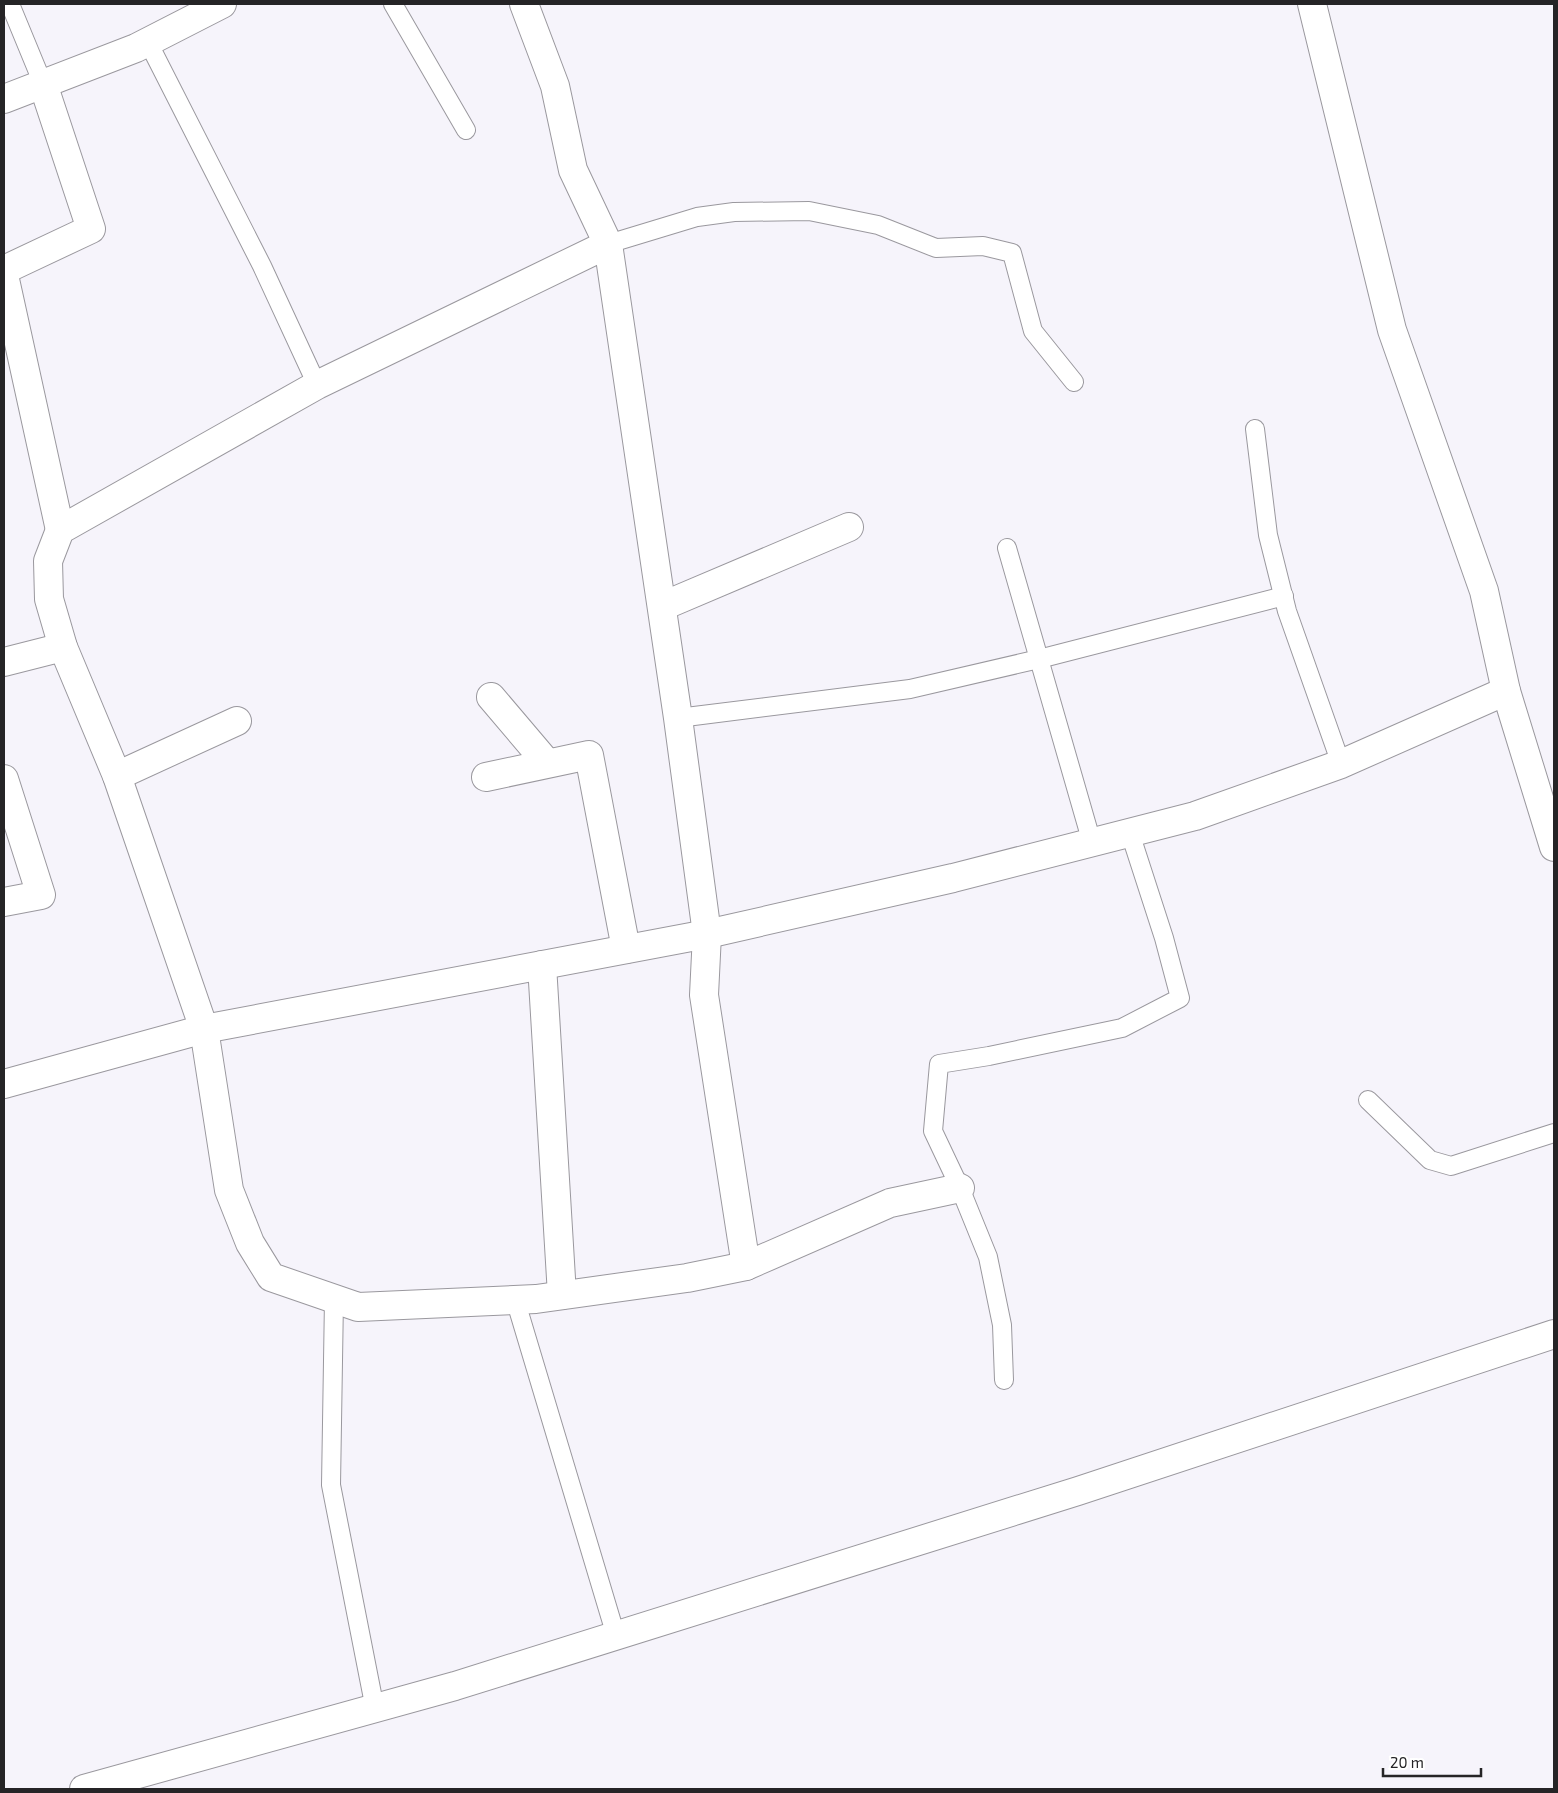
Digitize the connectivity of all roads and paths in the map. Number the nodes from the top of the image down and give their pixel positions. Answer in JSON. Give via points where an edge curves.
{"nodes":[{"id":1,"x":10,"y":4,"type":"edge"},
{"id":2,"x":222,"y":4,"type":"edge"},
{"id":3,"x":393,"y":4,"type":"edge"},
{"id":4,"x":524,"y":4,"type":"edge"},
{"id":5,"x":1312,"y":4,"type":"edge"},
{"id":6,"x":148,"y":42,"type":"junction"},
{"id":7,"x":43,"y":84,"type":"junction"},
{"id":8,"x":4,"y":99,"type":"edge"},
{"id":9,"x":466,"y":130,"type":"dead end"},
{"id":10,"x":608,"y":244,"type":"junction"},
{"id":11,"x":4,"y":270,"type":"edge"},
{"id":12,"x":4,"y":275,"type":"edge"},
{"id":13,"x":1074,"y":382,"type":"dead end"},
{"id":14,"x":317,"y":385,"type":"junction"},
{"id":15,"x":1255,"y":429,"type":"dead end"},
{"id":16,"x":849,"y":527,"type":"dead end"},
{"id":17,"x":60,"y":530,"type":"junction"},
{"id":18,"x":1007,"y":548,"type":"dead end"},
{"id":19,"x":1284,"y":596,"type":"junction"},
{"id":20,"x":663,"y":606,"type":"junction"},
{"id":21,"x":63,"y":647,"type":"junction"},
{"id":22,"x":1039,"y":659,"type":"junction"},
{"id":23,"x":4,"y":662,"type":"edge"},
{"id":24,"x":1506,"y":691,"type":"junction"},
{"id":25,"x":491,"y":697,"type":"dead end"},
{"id":26,"x":678,"y":718,"type":"junction"},
{"id":27,"x":237,"y":721,"type":"dead end"},
{"id":28,"x":547,"y":763,"type":"junction"},
{"id":29,"x":1341,"y":764,"type":"junction"},
{"id":30,"x":117,"y":776,"type":"junction"},
{"id":31,"x":486,"y":776,"type":"dead end"},
{"id":32,"x":4,"y":779,"type":"edge"},
{"id":33,"x":1130,"y":833,"type":"junction"},
{"id":34,"x":1092,"y":843,"type":"junction"},
{"id":35,"x":1554,"y":847,"type":"edge"},
{"id":36,"x":4,"y":902,"type":"edge"},
{"id":37,"x":707,"y":934,"type":"junction"},
{"id":38,"x":626,"y":949,"type":"junction"},
{"id":39,"x":542,"y":965,"type":"junction"},
{"id":40,"x":204,"y":1029,"type":"junction"},
{"id":41,"x":4,"y":1084,"type":"edge"},
{"id":42,"x":1368,"y":1100,"type":"dead end"},
{"id":43,"x":1554,"y":1134,"type":"edge"},
{"id":44,"x":960,"y":1188,"type":"junction"},
{"id":45,"x":746,"y":1266,"type":"junction"},
{"id":46,"x":562,"y":1295,"type":"junction"},
{"id":47,"x":334,"y":1299,"type":"junction"},
{"id":48,"x":515,"y":1299,"type":"junction"},
{"id":49,"x":1554,"y":1334,"type":"edge"},
{"id":50,"x":1004,"y":1380,"type":"dead end"},
{"id":51,"x":616,"y":1636,"type":"junction"},
{"id":52,"x":375,"y":1709,"type":"junction"},
{"id":53,"x":84,"y":1789,"type":"edge"}],
"edges":[{"from":1,"to":7,"type":"lane"},
{"from":2,"to":6,"type":"street"},
{"from":3,"to":9,"type":"lane"},
{"from":4,"to":10,"type":"street","via":[[555,86],[573,170]]},
{"from":5,"to":24,"type":"street","via":[[1392,330],[1484,591]]},
{"from":6,"to":7,"type":"street"},
{"from":6,"to":14,"type":"lane","via":[[262,266]]},
{"from":7,"to":8,"type":"street"},
{"from":7,"to":11,"type":"street","via":[[91,229]]},
{"from":10,"to":13,"type":"lane","via":[[697,217],[734,212],[809,211],[878,225],[936,248],[983,246],[1012,254],[1033,331]]},
{"from":10,"to":14,"type":"street"},
{"from":10,"to":20,"type":"street"},
{"from":12,"to":17,"type":"street"},
{"from":14,"to":17,"type":"street"},
{"from":15,"to":19,"type":"lane","via":[[1268,536]]},
{"from":16,"to":20,"type":"street"},
{"from":17,"to":21,"type":"street","via":[[48,561],[49,599]]},
{"from":18,"to":22,"type":"lane"},
{"from":19,"to":22,"type":"lane"},
{"from":19,"to":29,"type":"lane"},
{"from":20,"to":26,"type":"street"},
{"from":21,"to":23,"type":"street"},
{"from":21,"to":30,"type":"street"},
{"from":22,"to":26,"type":"lane","via":[[910,689]]},
{"from":22,"to":34,"type":"lane"},
{"from":24,"to":29,"type":"street"},
{"from":24,"to":35,"type":"street"},
{"from":25,"to":28,"type":"street"},
{"from":26,"to":37,"type":"street"},
{"from":27,"to":30,"type":"street"},
{"from":28,"to":31,"type":"street"},
{"from":28,"to":38,"type":"street","via":[[589,755]]},
{"from":29,"to":33,"type":"street","via":[[1195,816]]},
{"from":30,"to":40,"type":"street"},
{"from":32,"to":36,"type":"street","via":[[41,895]]},
{"from":33,"to":34,"type":"street"},
{"from":33,"to":44,"type":"lane","via":[[1180,998],[1122,1028],[939,1064],[933,1131]]},
{"from":34,"to":37,"type":"street"},
{"from":37,"to":38,"type":"street"},
{"from":37,"to":45,"type":"street","via":[[704,994]]},
{"from":38,"to":39,"type":"street"},
{"from":39,"to":40,"type":"street"},
{"from":39,"to":46,"type":"street"},
{"from":40,"to":41,"type":"street"},
{"from":40,"to":47,"type":"street","via":[[229,1190],[250,1243],[271,1277]]},
{"from":42,"to":43,"type":"lane","via":[[1430,1160],[1451,1166]]},
{"from":44,"to":45,"type":"street","via":[[890,1202]]},
{"from":44,"to":50,"type":"lane","via":[[988,1257],[1002,1324]]},
{"from":45,"to":46,"type":"street","via":[[687,1278]]},
{"from":46,"to":48,"type":"street"},
{"from":47,"to":48,"type":"street","via":[[358,1307]]},
{"from":47,"to":52,"type":"lane","via":[[331,1485]]},
{"from":48,"to":51,"type":"lane"},
{"from":49,"to":51,"type":"street","via":[[1078,1490]]},
{"from":51,"to":52,"type":"street"},
{"from":52,"to":53,"type":"street"}]}
